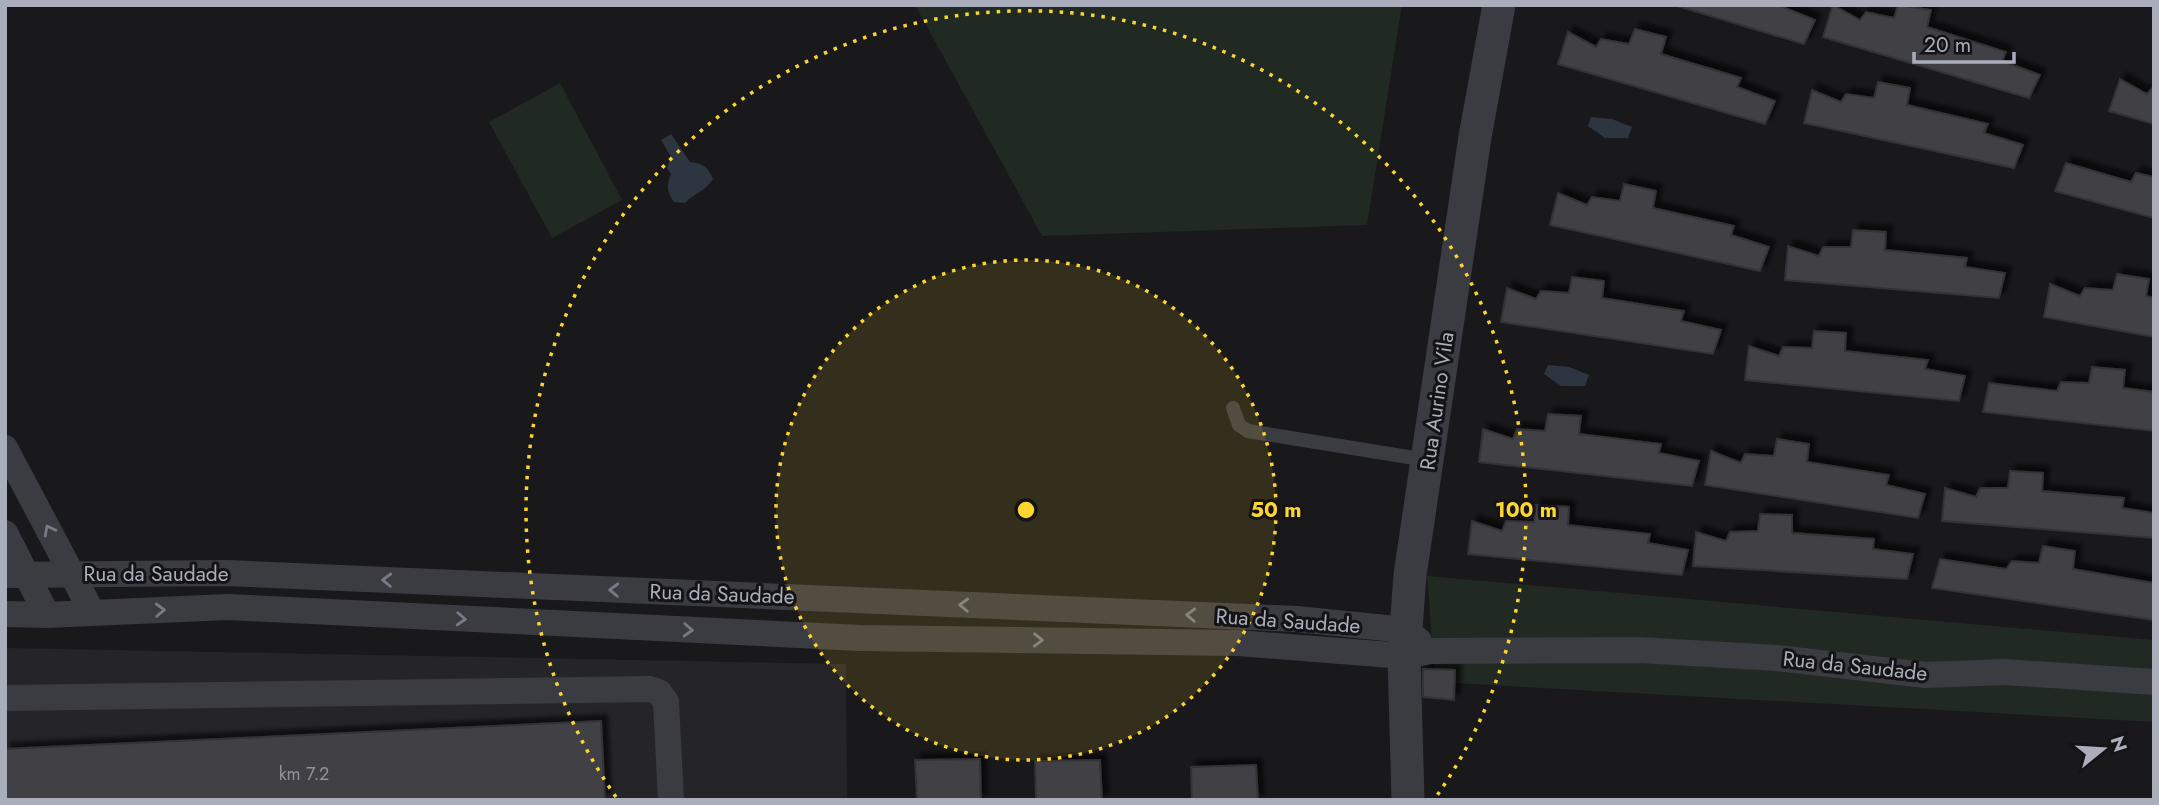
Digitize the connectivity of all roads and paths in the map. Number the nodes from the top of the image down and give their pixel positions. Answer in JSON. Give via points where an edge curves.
{"nodes":[{"id":1,"x":1499,"y":5,"type":"edge"},
{"id":2,"x":1233,"y":408,"type":"dead end"},
{"id":3,"x":5,"y":448,"type":"edge"},
{"id":4,"x":1428,"y":460,"type":"junction"},
{"id":5,"x":5,"y":533,"type":"edge"},
{"id":6,"x":72,"y":573,"type":"junction"},
{"id":7,"x":16,"y":575,"type":"edge"},
{"id":8,"x":92,"y":612,"type":"junction"},
{"id":9,"x":5,"y":614,"type":"edge"},
{"id":10,"x":47,"y":615,"type":"junction"},
{"id":11,"x":1414,"y":646,"type":"junction"},
{"id":12,"x":2154,"y":682,"type":"edge"},
{"id":13,"x":5,"y":698,"type":"edge"},
{"id":14,"x":671,"y":800,"type":"edge"},
{"id":15,"x":1408,"y":800,"type":"edge"}],
"edges":[{"from":1,"to":4,"type":"street","name":"Rua Aurino Vila"},
{"from":2,"to":4,"type":"lane","via":[[1239,425],[1248,431]]},
{"from":6,"to":3,"type":"street","one_way":true},
{"from":4,"to":11,"type":"street","name":"Rua Aurino Vila","via":[[1410,575]]},
{"from":5,"to":7,"type":"street"},
{"from":6,"to":7,"type":"street","name":"Rua da Saudade"},
{"from":6,"to":8,"type":"street"},
{"from":11,"to":6,"type":"street","name":"Rua da Saudade","one_way":true,"via":[[1297,619],[253,574]]},
{"from":7,"to":10,"type":"street"},
{"from":8,"to":10,"type":"street","name":"Rua da Saudade"},
{"from":8,"to":11,"type":"street","name":"Rua da Saudade","one_way":true,"via":[[228,607],[860,638]]},
{"from":9,"to":10,"type":"street","name":"Rua da Saudade"},
{"from":11,"to":12,"type":"street","name":"Rua da Saudade","via":[[1715,653],[1925,675],[2005,672]]},
{"from":11,"to":15,"type":"street","name":"Rua Aurino Vila"},
{"from":13,"to":14,"type":"street","via":[[650,689],[666,702]]}]}
